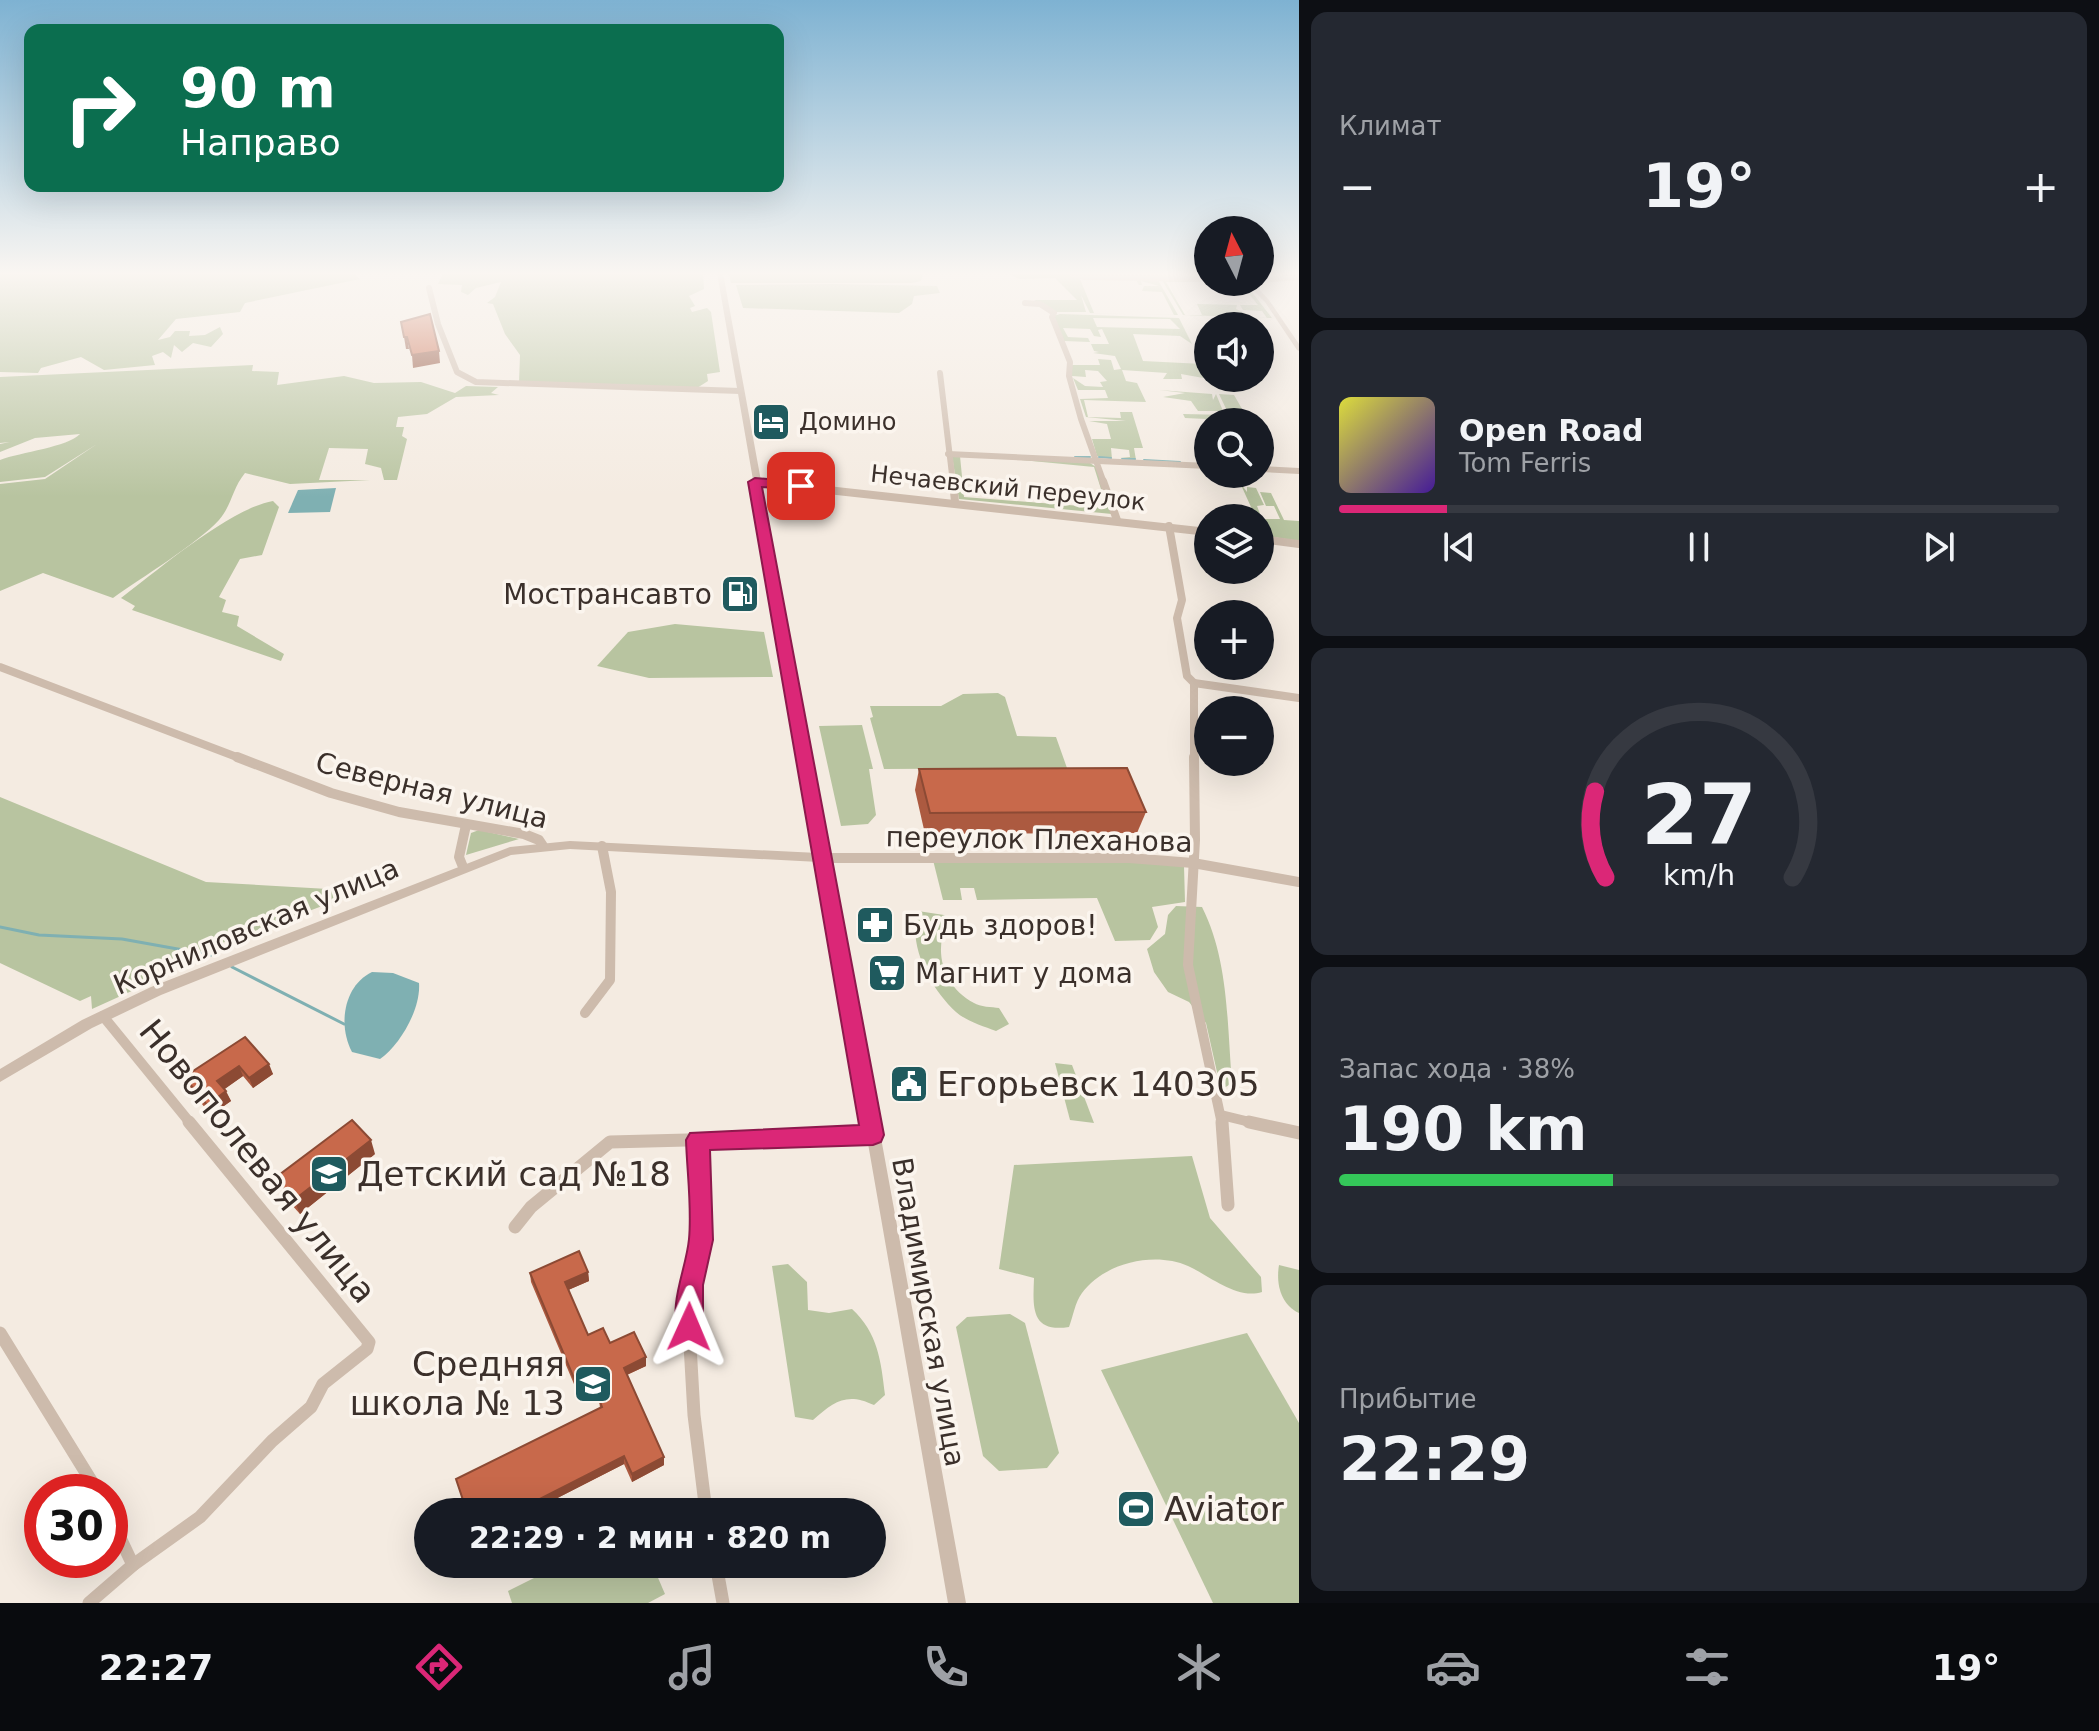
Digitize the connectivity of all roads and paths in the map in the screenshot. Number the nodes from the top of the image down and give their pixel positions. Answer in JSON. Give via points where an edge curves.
{"nodes":[{"id":1,"x":447,"y":348,"type":"edge"},
{"id":2,"x":733,"y":348,"type":"edge"},
{"id":3,"x":1064,"y":348,"type":"edge"},
{"id":4,"x":940,"y":373,"type":"dead end"},
{"id":5,"x":740,"y":391,"type":"junction"},
{"id":6,"x":948,"y":454,"type":"junction"},
{"id":7,"x":1097,"y":461,"type":"junction"},
{"id":8,"x":1194,"y":465,"type":"edge"},
{"id":9,"x":1274,"y":470,"type":"edge"},
{"id":10,"x":1299,"y":471,"type":"edge"},
{"id":11,"x":755,"y":482,"type":"junction"},
{"id":12,"x":955,"y":502,"type":"junction"},
{"id":13,"x":1117,"y":520,"type":"junction"},
{"id":14,"x":1169,"y":526,"type":"junction"},
{"id":15,"x":1194,"y":530,"type":"edge"},
{"id":16,"x":1274,"y":541,"type":"edge"},
{"id":17,"x":1299,"y":544,"type":"edge"},
{"id":18,"x":0,"y":667,"type":"edge"},
{"id":19,"x":1194,"y":683,"type":"junction"},
{"id":20,"x":1299,"y":698,"type":"edge"},
{"id":21,"x":466,"y":825,"type":"junction"},
{"id":22,"x":543,"y":846,"type":"junction"},
{"id":23,"x":602,"y":846,"type":"junction"},
{"id":24,"x":824,"y":858,"type":"junction"},
{"id":25,"x":1193,"y":863,"type":"junction"},
{"id":26,"x":463,"y":867,"type":"junction"},
{"id":27,"x":1299,"y":882,"type":"edge"},
{"id":28,"x":585,"y":1013,"type":"dead end"},
{"id":29,"x":103,"y":1016,"type":"junction"},
{"id":30,"x":0,"y":1076,"type":"edge"},
{"id":31,"x":1221,"y":1115,"type":"junction"},
{"id":32,"x":1299,"y":1133,"type":"edge"},
{"id":33,"x":873,"y":1135,"type":"junction"},
{"id":34,"x":698,"y":1140,"type":"junction"},
{"id":35,"x":1228,"y":1205,"type":"dead end"},
{"id":36,"x":515,"y":1227,"type":"dead end"},
{"id":37,"x":0,"y":1333,"type":"edge"},
{"id":38,"x":87,"y":1474,"type":"edge"},
{"id":39,"x":704,"y":1498,"type":"edge"},
{"id":40,"x":128,"y":1555,"type":"edge"},
{"id":41,"x":133,"y":1565,"type":"junction"},
{"id":42,"x":719,"y":1578,"type":"edge"},
{"id":43,"x":89,"y":1603,"type":"edge"},
{"id":44,"x":723,"y":1603,"type":"edge"},
{"id":45,"x":957,"y":1603,"type":"edge"}],
"edges":[{"from":1,"to":5,"type":"street","via":[[454,369],[472,381]]},
{"from":2,"to":5,"type":"street","name":"Владимирская улица"},
{"from":3,"to":7,"type":"street"},
{"from":4,"to":6,"type":"street"},
{"from":5,"to":11,"type":"street","name":"Владимирская улица"},
{"from":6,"to":7,"type":"street"},
{"from":6,"to":12,"type":"street"},
{"from":7,"to":8,"type":"street"},
{"from":7,"to":13,"type":"street"},
{"from":9,"to":10,"type":"street"},
{"from":11,"to":12,"type":"street","name":"Нечаевский переулок"},
{"from":11,"to":24,"type":"street","name":"Владимирская улица"},
{"from":12,"to":13,"type":"street","name":"Нечаевский переулок"},
{"from":13,"to":14,"type":"street","name":"Нечаевский переулок"},
{"from":14,"to":15,"type":"street","name":"Нечаевский переулок"},
{"from":14,"to":19,"type":"street","via":[[1182,600],[1177,618],[1187,676]]},
{"from":16,"to":17,"type":"street"},
{"from":18,"to":21,"type":"street","name":"Северная улица","via":[[331,793]]},
{"from":19,"to":20,"type":"street"},
{"from":19,"to":25,"type":"street"},
{"from":21,"to":22,"type":"street","name":"Северная улица","via":[[524,834]]},
{"from":21,"to":26,"type":"street","via":[[459,857]]},
{"from":22,"to":23,"type":"street","name":"Северная улица"},
{"from":22,"to":26,"type":"street","name":"Корниловская улица"},
{"from":23,"to":24,"type":"street","name":"Северная улица"},
{"from":23,"to":28,"type":"street","via":[[611,892],[610,980]]},
{"from":24,"to":25,"type":"street","name":"переулок Плеханова","via":[[1129,858]]},
{"from":24,"to":33,"type":"street","name":"Владимирская улица"},
{"from":25,"to":27,"type":"street","name":"переулок Плеханова"},
{"from":25,"to":31,"type":"street","via":[[1188,965]]},
{"from":26,"to":29,"type":"street","name":"Корниловская улица"},
{"from":29,"to":30,"type":"street","name":"Корниловская улица"},
{"from":29,"to":41,"type":"street","name":"Новополевая улица","via":[[369,1342],[200,1517]]},
{"from":31,"to":32,"type":"street"},
{"from":31,"to":35,"type":"street"},
{"from":33,"to":34,"type":"street"},
{"from":33,"to":45,"type":"street","name":"Владимирская улица"},
{"from":34,"to":36,"type":"street","via":[[610,1142],[531,1207]]},
{"from":34,"to":39,"type":"street","via":[[701,1240],[690,1285],[689,1327]]},
{"from":37,"to":38,"type":"street"},
{"from":40,"to":41,"type":"street"},
{"from":41,"to":43,"type":"street"},
{"from":42,"to":44,"type":"street"}]}
